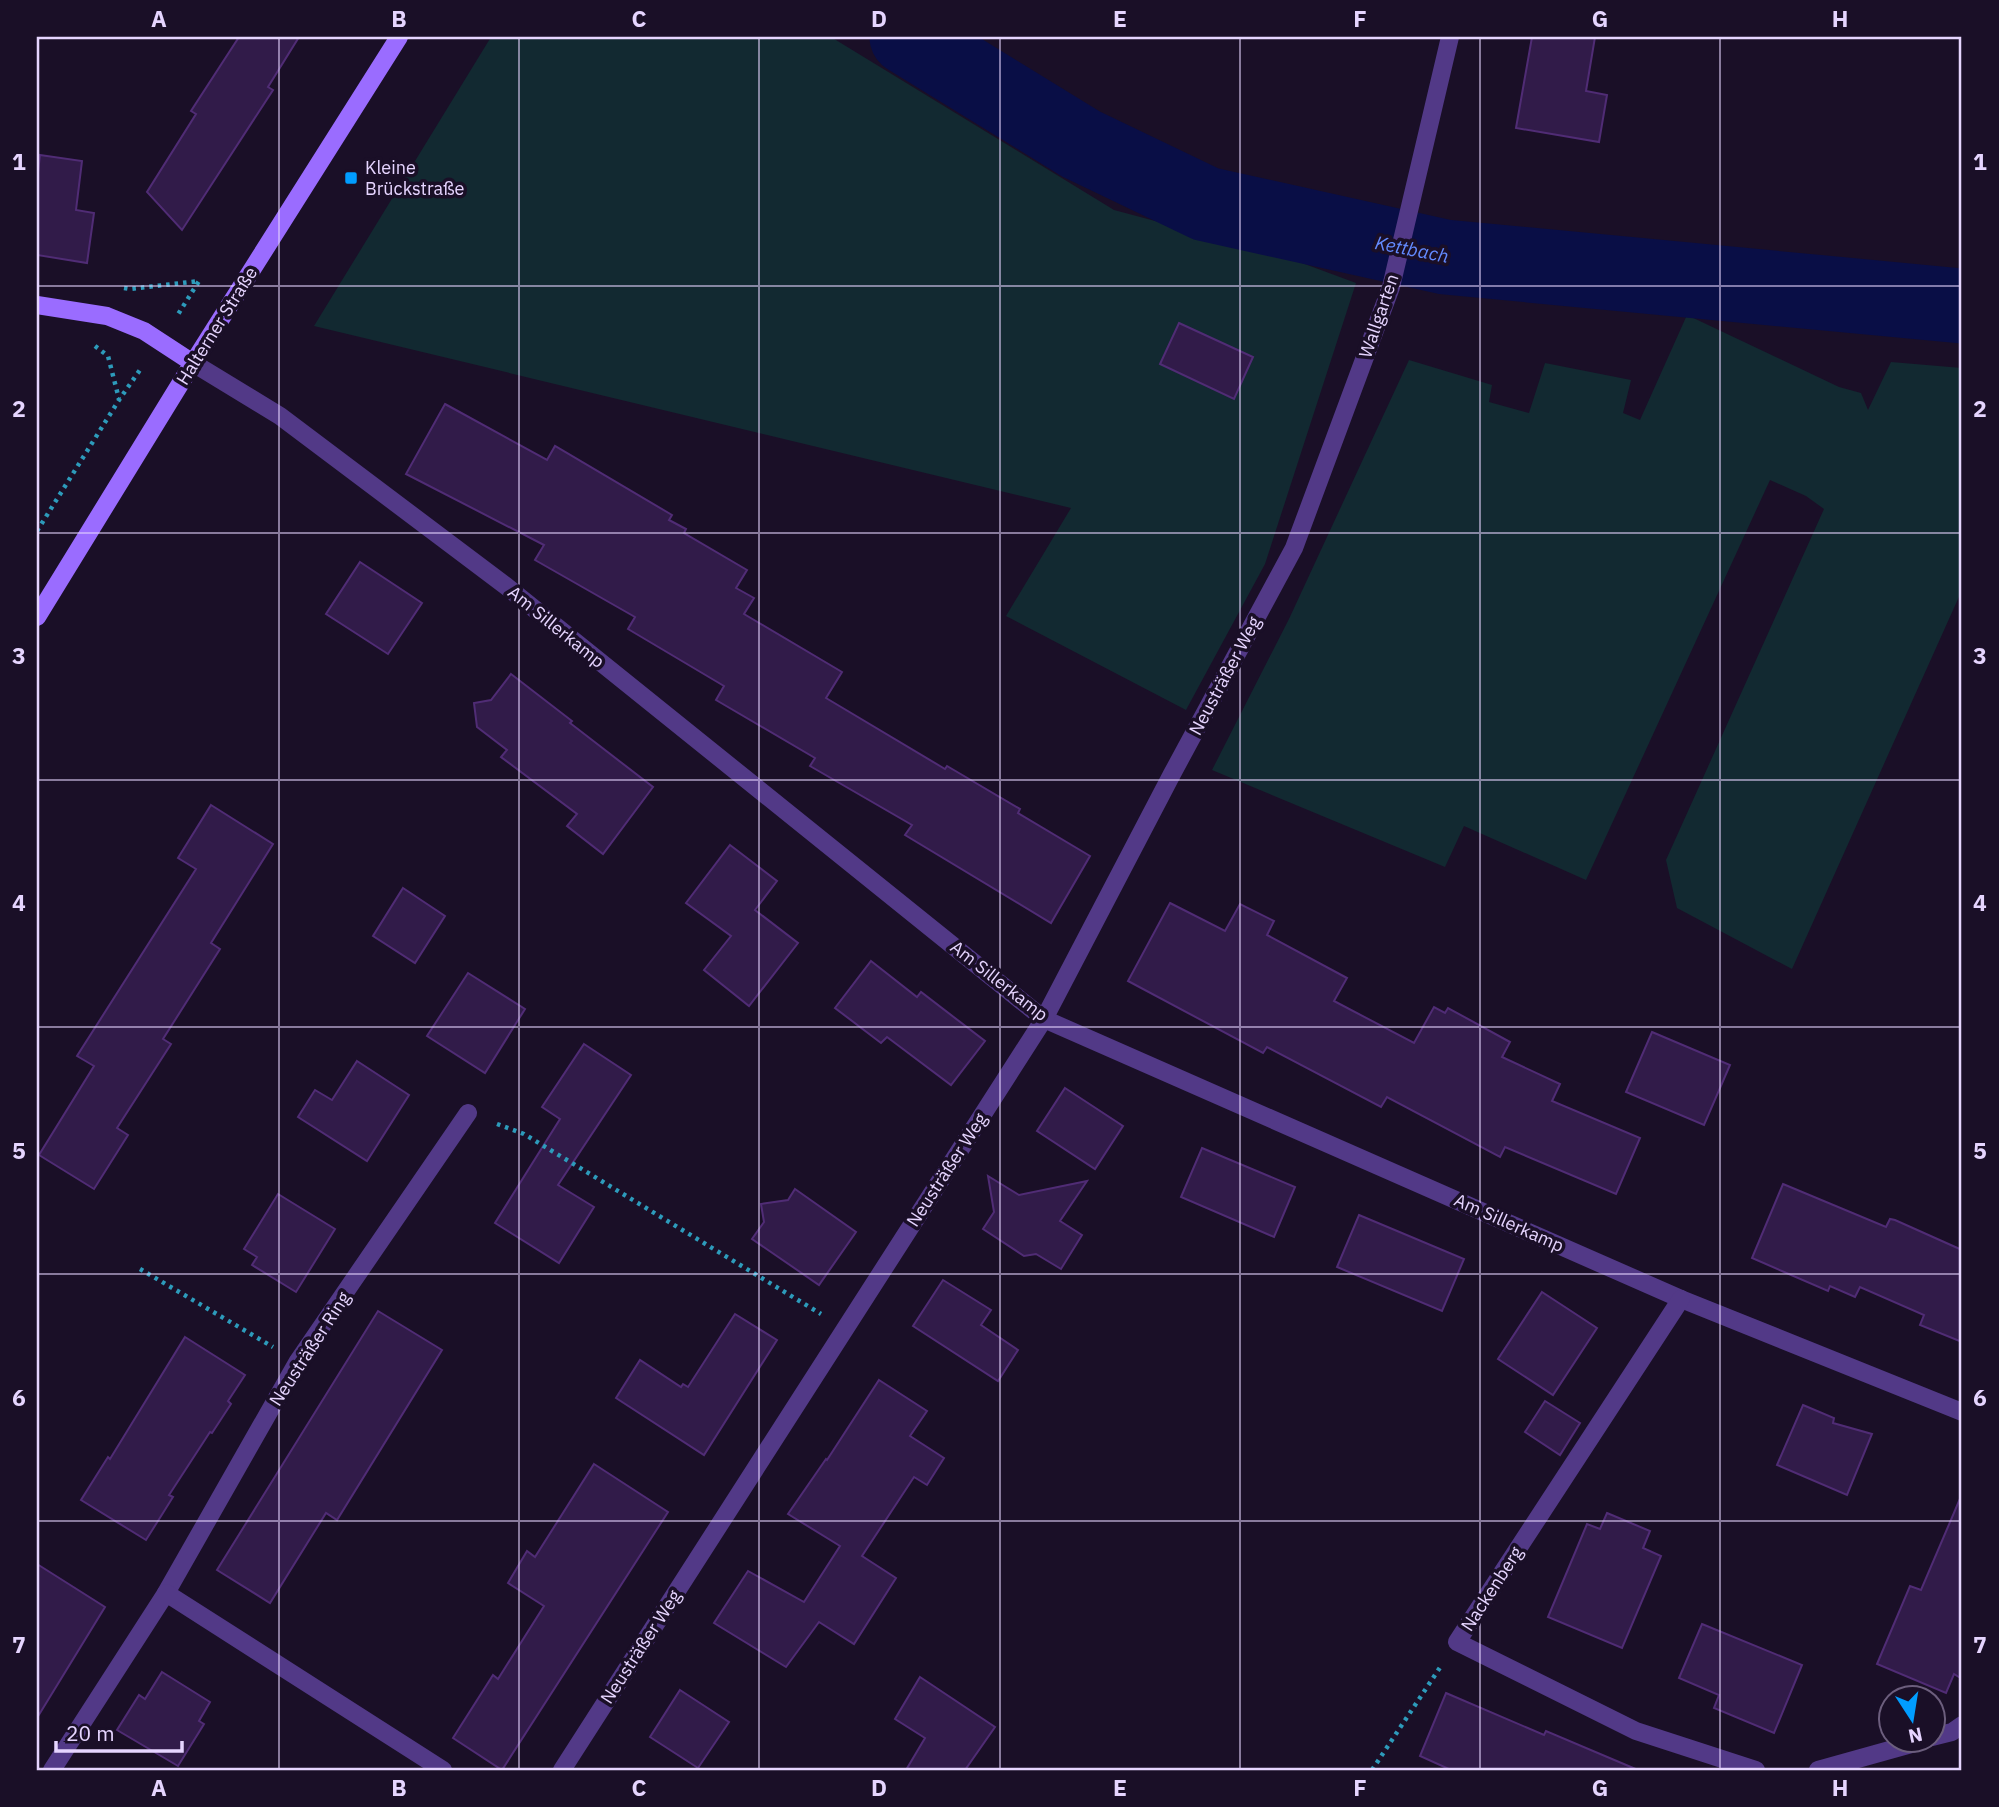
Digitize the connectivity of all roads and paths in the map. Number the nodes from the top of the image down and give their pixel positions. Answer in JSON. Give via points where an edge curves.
{"nodes":[{"id":1,"x":399,"y":37,"type":"edge"},
{"id":2,"x":1450,"y":37,"type":"edge"},
{"id":3,"x":37,"y":305,"type":"edge"},
{"id":4,"x":160,"y":342,"type":"junction"},
{"id":5,"x":93,"y":345,"type":"dead end"},
{"id":6,"x":194,"y":363,"type":"junction"},
{"id":7,"x":119,"y":400,"type":"junction"},
{"id":8,"x":37,"y":531,"type":"edge"},
{"id":9,"x":1294,"y":548,"type":"joint"},
{"id":10,"x":37,"y":617,"type":"edge"},
{"id":11,"x":1044,"y":1019,"type":"junction"},
{"id":12,"x":468,"y":1114,"type":"joint"},
{"id":13,"x":140,"y":1269,"type":"dead end"},
{"id":14,"x":1681,"y":1299,"type":"junction"},
{"id":15,"x":845,"y":1329,"type":"junction"},
{"id":16,"x":298,"y":1361,"type":"junction"},
{"id":17,"x":1962,"y":1412,"type":"edge"},
{"id":18,"x":166,"y":1593,"type":"junction"},
{"id":19,"x":1457,"y":1642,"type":"junction"},
{"id":20,"x":1962,"y":1725,"type":"edge"},
{"id":21,"x":1946,"y":1733,"type":"edge"},
{"id":22,"x":1876,"y":1754,"type":"edge"},
{"id":23,"x":52,"y":1770,"type":"edge"},
{"id":24,"x":443,"y":1770,"type":"edge"},
{"id":25,"x":562,"y":1770,"type":"edge"},
{"id":26,"x":1372,"y":1770,"type":"edge"},
{"id":27,"x":1756,"y":1770,"type":"edge"},
{"id":28,"x":1818,"y":1770,"type":"edge"}],
"edges":[{"from":1,"to":6,"type":"main road","name":"Halterner Straße"},
{"from":2,"to":9,"type":"street","name":"Wallgarten","via":[[1391,287]]},
{"from":3,"to":4,"type":"main road","via":[[107,316]]},
{"from":4,"to":6,"type":"main road"},
{"from":4,"to":7,"type":"path"},
{"from":5,"to":7,"type":"path","via":[[108,356]]},
{"from":6,"to":10,"type":"main road","name":"Halterner Straße"},
{"from":6,"to":11,"type":"street","name":"Am Sillerkamp","via":[[280,416],[506,586]]},
{"from":7,"to":8,"type":"path"},
{"from":9,"to":11,"type":"street","name":"Neusträßer Weg"},
{"from":11,"to":14,"type":"street","name":"Am Sillerkamp"},
{"from":11,"to":15,"type":"street","name":"Neusträßer Weg"},
{"from":12,"to":15,"type":"path","via":[[524,1134]]},
{"from":12,"to":16,"type":"street","name":"Neusträßer Ring"},
{"from":13,"to":16,"type":"path"},
{"from":14,"to":17,"type":"street","name":"Am Sillerkamp"},
{"from":14,"to":19,"type":"street","name":"Nackenberg"},
{"from":15,"to":25,"type":"street","name":"Neusträßer Weg"},
{"from":16,"to":18,"type":"street","name":"Neusträßer Ring"},
{"from":18,"to":23,"type":"street","name":"Neusträßer Ring"},
{"from":18,"to":24,"type":"street"},
{"from":19,"to":26,"type":"path"},
{"from":19,"to":27,"type":"street","name":"Nackenberg","via":[[1636,1731]]},
{"from":20,"to":21,"type":"street"},
{"from":22,"to":28,"type":"street"}]}
